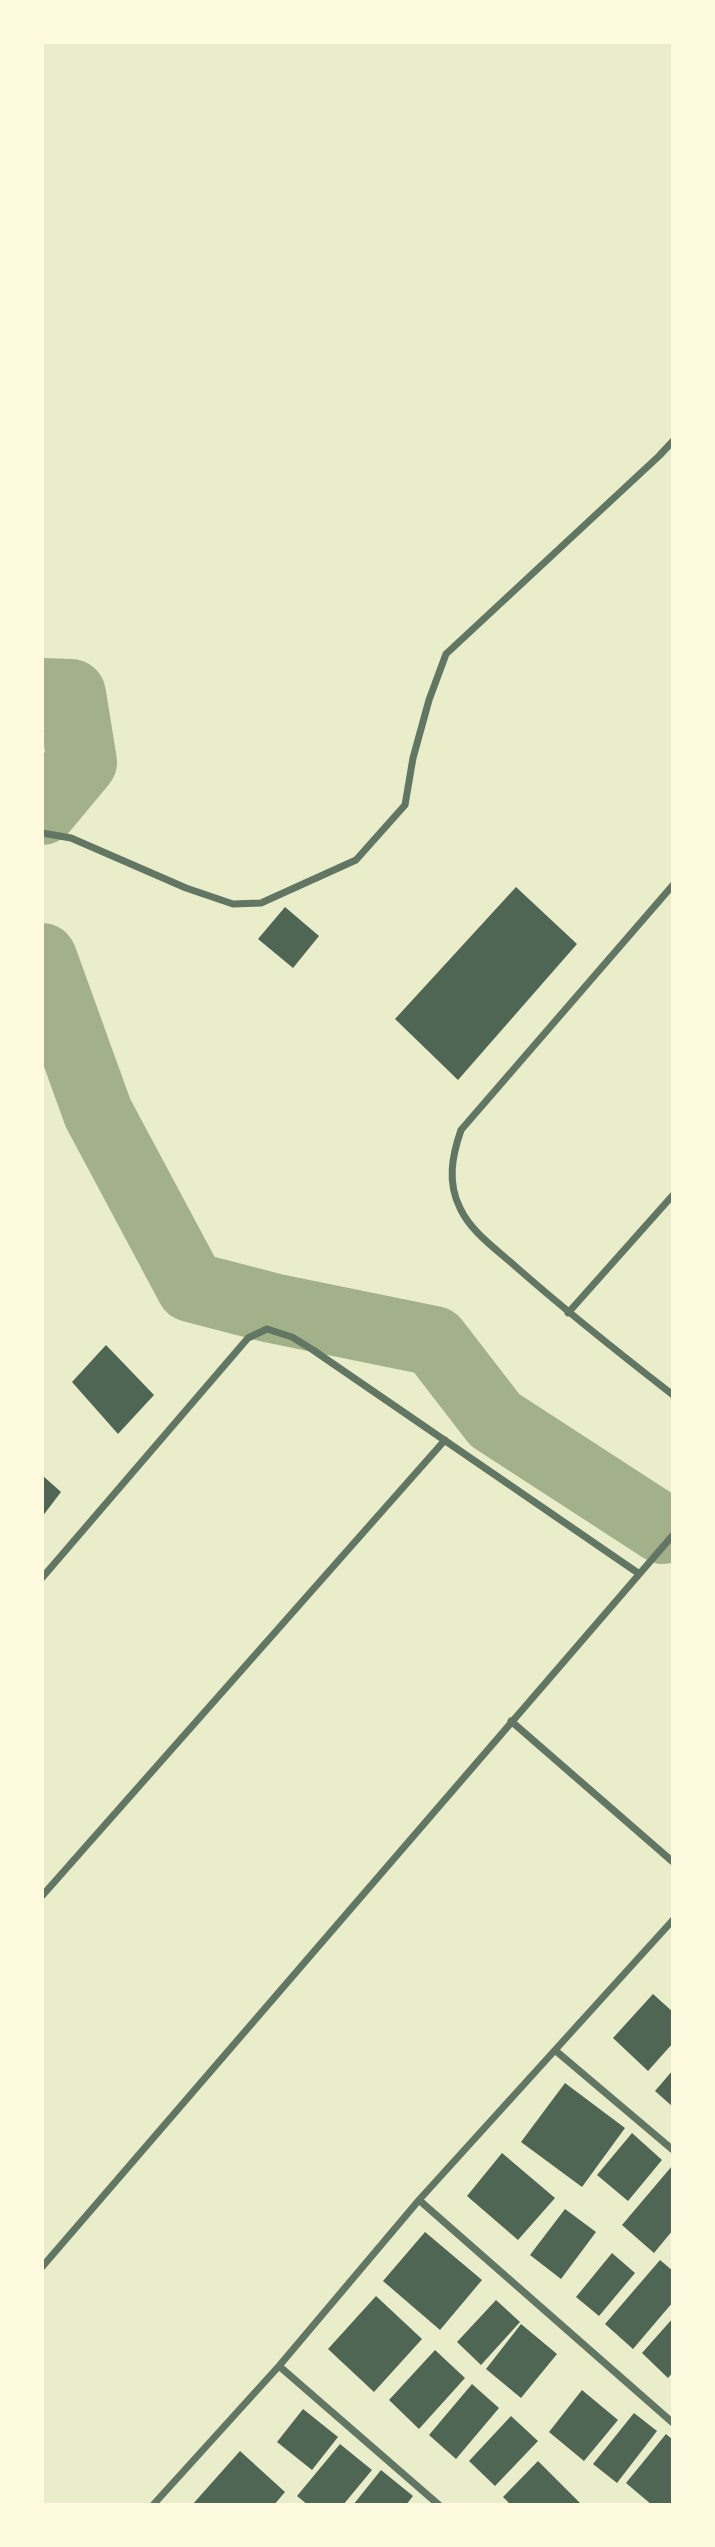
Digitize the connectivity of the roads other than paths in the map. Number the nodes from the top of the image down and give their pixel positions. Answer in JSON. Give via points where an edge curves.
{"nodes":[{"id":1,"x":673,"y":441,"type":"edge"},
{"id":2,"x":42,"y":833,"type":"edge"},
{"id":3,"x":673,"y":885,"type":"edge"},
{"id":4,"x":673,"y":1195,"type":"edge"},
{"id":5,"x":568,"y":1313,"type":"junction"},
{"id":6,"x":673,"y":1395,"type":"edge"},
{"id":7,"x":445,"y":1440,"type":"junction"},
{"id":8,"x":673,"y":1535,"type":"edge"},
{"id":9,"x":638,"y":1573,"type":"junction"},
{"id":10,"x":42,"y":1578,"type":"edge"},
{"id":11,"x":511,"y":1721,"type":"junction"},
{"id":12,"x":673,"y":1862,"type":"edge"},
{"id":13,"x":42,"y":1896,"type":"edge"},
{"id":14,"x":673,"y":1920,"type":"edge"},
{"id":15,"x":556,"y":2051,"type":"junction"},
{"id":16,"x":673,"y":2150,"type":"edge"},
{"id":17,"x":419,"y":2200,"type":"junction"},
{"id":18,"x":42,"y":2267,"type":"edge"},
{"id":19,"x":279,"y":2366,"type":"junction"},
{"id":20,"x":673,"y":2423,"type":"edge"},
{"id":21,"x":153,"y":2505,"type":"edge"},
{"id":22,"x":439,"y":2505,"type":"edge"}],
"edges":[{"from":1,"to":2,"type":"street","via":[[446,654],[416,746],[405,805],[356,860],[261,903],[233,904],[71,838]]},
{"from":3,"to":5,"type":"street","via":[[461,1130],[452,1154],[452,1179],[460,1208],[476,1231]]},
{"from":4,"to":5,"type":"street"},
{"from":5,"to":6,"type":"street"},
{"from":7,"to":9,"type":"street"},
{"from":7,"to":10,"type":"street","via":[[292,1337],[267,1329],[248,1338]]},
{"from":7,"to":13,"type":"street"},
{"from":8,"to":9,"type":"street"},
{"from":9,"to":11,"type":"street"},
{"from":11,"to":12,"type":"street"},
{"from":11,"to":18,"type":"street"},
{"from":14,"to":15,"type":"street"},
{"from":15,"to":16,"type":"street"},
{"from":15,"to":17,"type":"street"},
{"from":17,"to":19,"type":"street"},
{"from":17,"to":20,"type":"street"},
{"from":19,"to":21,"type":"street"},
{"from":19,"to":22,"type":"street"}]}
